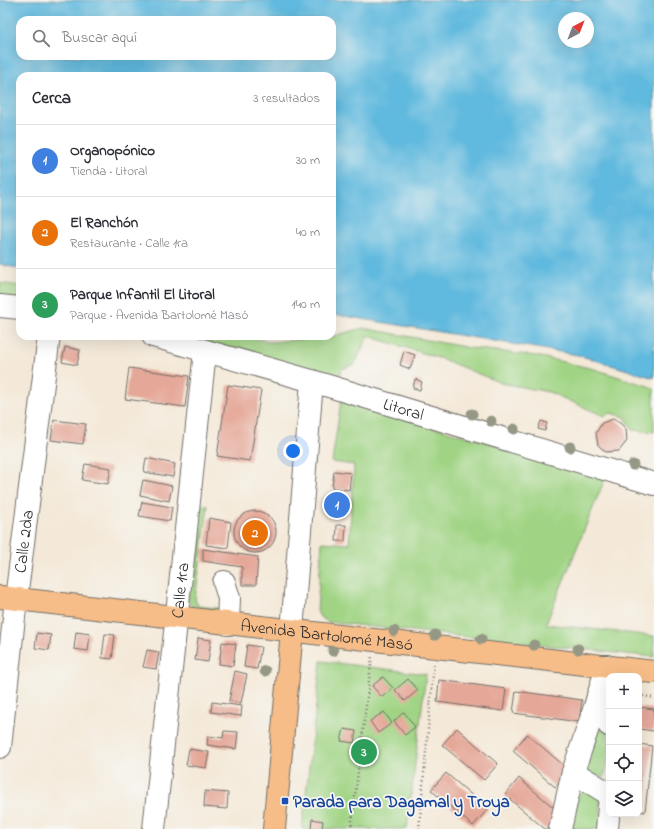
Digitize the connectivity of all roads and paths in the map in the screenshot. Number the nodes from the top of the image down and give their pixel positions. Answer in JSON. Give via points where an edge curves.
{"nodes":[{"id":1,"x":0,"y":306,"type":"edge"},
{"id":2,"x":16,"y":308,"type":"edge"},
{"id":3,"x":48,"y":340,"type":"edge"},
{"id":4,"x":167,"y":340,"type":"edge"},
{"id":5,"x":205,"y":351,"type":"junction"},
{"id":6,"x":312,"y":381,"type":"junction"},
{"id":7,"x":654,"y":484,"type":"edge"},
{"id":8,"x":224,"y":582,"type":"dead end"},
{"id":9,"x":8,"y":598,"type":"edge"},
{"id":10,"x":177,"y":618,"type":"junction"},
{"id":11,"x":228,"y":624,"type":"junction"},
{"id":12,"x":292,"y":631,"type":"junction"},
{"id":13,"x":374,"y":640,"type":"junction"},
{"id":14,"x":434,"y":663,"type":"dead end"},
{"id":15,"x":607,"y":666,"type":"junction"},
{"id":16,"x":654,"y":672,"type":"edge"},
{"id":17,"x":598,"y":695,"type":"junction"},
{"id":18,"x":642,"y":696,"type":"edge"},
{"id":19,"x":654,"y":698,"type":"edge"},
{"id":20,"x":606,"y":716,"type":"edge"},
{"id":21,"x":0,"y":747,"type":"edge"},
{"id":22,"x":572,"y":772,"type":"junction"},
{"id":23,"x":606,"y":792,"type":"edge"},
{"id":24,"x":608,"y":817,"type":"edge"},
{"id":25,"x":154,"y":829,"type":"edge"},
{"id":26,"x":274,"y":829,"type":"edge"},
{"id":27,"x":351,"y":829,"type":"edge"},
{"id":28,"x":419,"y":829,"type":"edge"},
{"id":29,"x":560,"y":829,"type":"edge"},
{"id":30,"x":607,"y":829,"type":"edge"}],
"edges":[{"from":1,"to":2,"type":"street"},
{"from":3,"to":9,"type":"street","name":"Calle 2da"},
{"from":4,"to":5,"type":"street","name":"Litoral"},
{"from":5,"to":6,"type":"street","name":"Litoral"},
{"from":5,"to":10,"type":"street","name":"Calle 1ra"},
{"from":6,"to":7,"type":"street","name":"Litoral"},
{"from":6,"to":12,"type":"street"},
{"from":8,"to":11,"type":"street","via":[[229,598]]},
{"from":9,"to":10,"type":"main road","name":"Avenida Bartolomé Masó"},
{"from":9,"to":21,"type":"street","name":"Calle 2da"},
{"from":10,"to":11,"type":"main road","name":"Avenida Bartolomé Masó"},
{"from":10,"to":25,"type":"street","name":"Calle 1ra"},
{"from":11,"to":12,"type":"main road","name":"Avenida Bartolomé Masó"},
{"from":12,"to":13,"type":"main road","name":"Avenida Bartolomé Masó"},
{"from":12,"to":26,"type":"main road"},
{"from":13,"to":15,"type":"main road","name":"Avenida Bartolomé Masó"},
{"from":13,"to":27,"type":"path"},
{"from":14,"to":28,"type":"path"},
{"from":15,"to":16,"type":"main road","name":"Avenida Bartolomé Masó"},
{"from":15,"to":17,"type":"street"},
{"from":17,"to":20,"type":"street"},
{"from":17,"to":22,"type":"street"},
{"from":18,"to":19,"type":"path"},
{"from":22,"to":23,"type":"street"},
{"from":22,"to":29,"type":"street"},
{"from":24,"to":30,"type":"street"}]}
